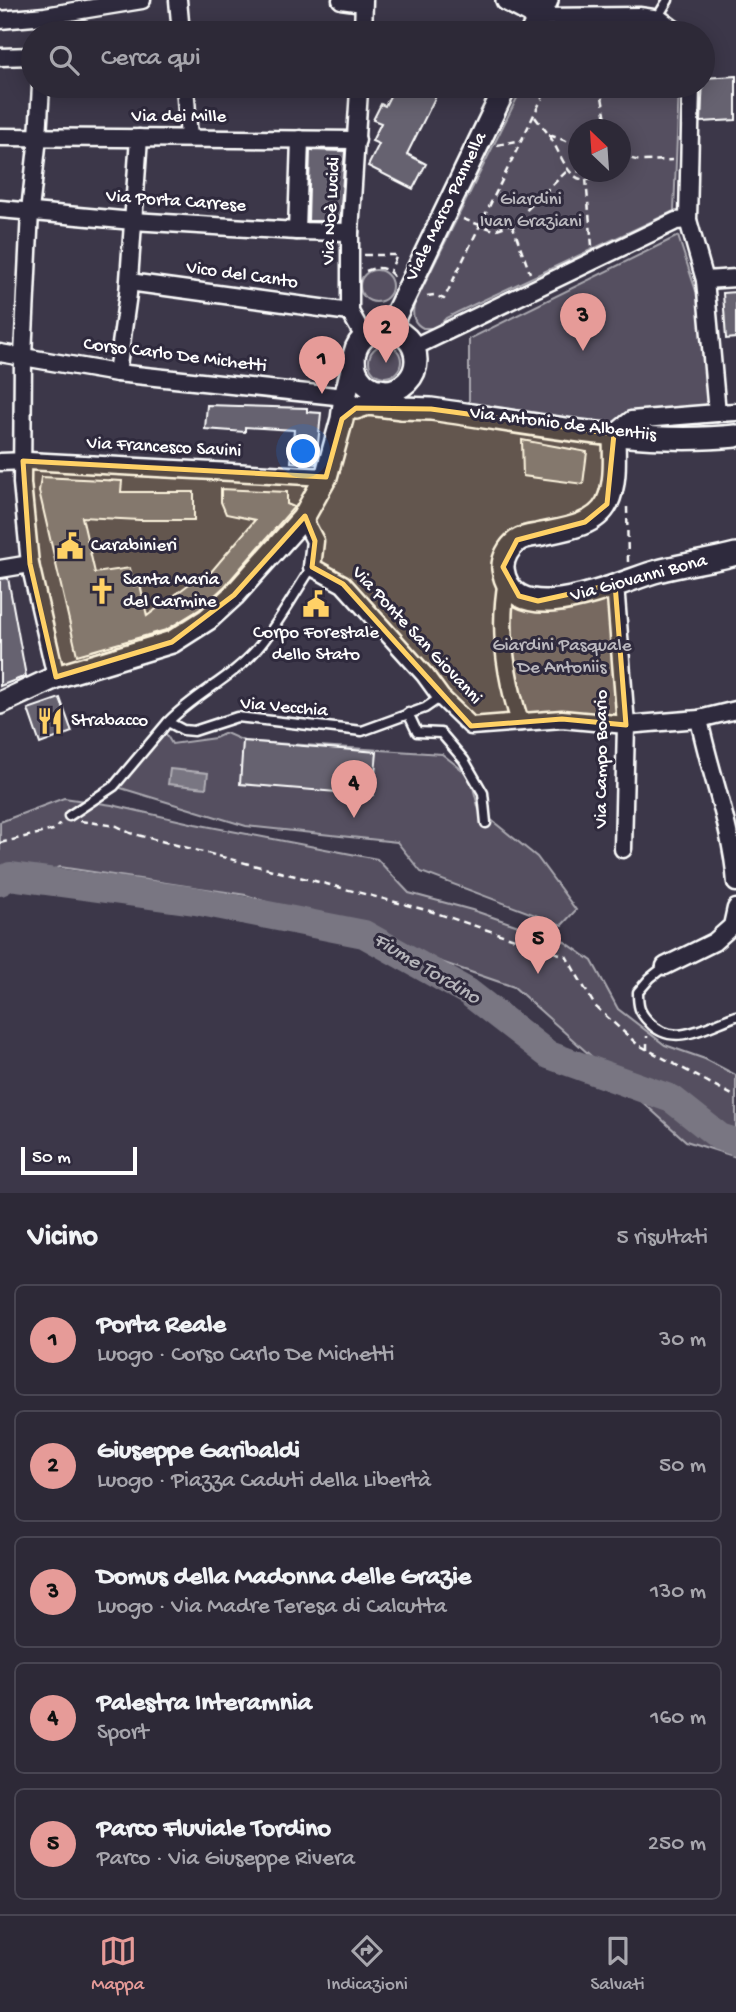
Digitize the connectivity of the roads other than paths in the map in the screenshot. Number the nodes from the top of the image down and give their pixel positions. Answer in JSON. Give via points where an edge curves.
{"nodes":[{"id":1,"x":142,"y":0,"type":"edge"},
{"id":2,"x":178,"y":0,"type":"edge"},
{"id":3,"x":341,"y":0,"type":"edge"},
{"id":4,"x":508,"y":0,"type":"edge"},
{"id":5,"x":668,"y":0,"type":"edge"},
{"id":6,"x":363,"y":1,"type":"edge"},
{"id":7,"x":540,"y":11,"type":"edge"},
{"id":8,"x":45,"y":16,"type":"junction"},
{"id":9,"x":657,"y":18,"type":"junction"},
{"id":10,"x":0,"y":20,"type":"edge"},
{"id":11,"x":45,"y":21,"type":"edge"},
{"id":12,"x":180,"y":21,"type":"edge"},
{"id":13,"x":363,"y":21,"type":"edge"},
{"id":14,"x":664,"y":21,"type":"edge"},
{"id":15,"x":21,"y":56,"type":"edge"},
{"id":16,"x":0,"y":57,"type":"edge"},
{"id":17,"x":40,"y":98,"type":"edge"},
{"id":18,"x":186,"y":98,"type":"edge"},
{"id":19,"x":359,"y":98,"type":"edge"},
{"id":20,"x":500,"y":98,"type":"edge"},
{"id":21,"x":691,"y":98,"type":"edge"},
{"id":22,"x":0,"y":137,"type":"edge"},
{"id":23,"x":38,"y":137,"type":"junction"},
{"id":24,"x":139,"y":138,"type":"junction"},
{"id":25,"x":190,"y":138,"type":"junction"},
{"id":26,"x":300,"y":139,"type":"junction"},
{"id":27,"x":357,"y":140,"type":"junction"},
{"id":28,"x":0,"y":209,"type":"edge"},
{"id":29,"x":30,"y":211,"type":"junction"},
{"id":30,"x":688,"y":220,"type":"junction"},
{"id":31,"x":133,"y":221,"type":"junction"},
{"id":32,"x":297,"y":232,"type":"junction"},
{"id":33,"x":350,"y":232,"type":"junction"},
{"id":34,"x":736,"y":278,"type":"edge"},
{"id":35,"x":705,"y":280,"type":"junction"},
{"id":36,"x":129,"y":282,"type":"junction"},
{"id":37,"x":350,"y":312,"type":"junction"},
{"id":38,"x":389,"y":329,"type":"junction"},
{"id":39,"x":364,"y":337,"type":"junction"},
{"id":40,"x":414,"y":347,"type":"junction"},
{"id":41,"x":0,"y":353,"type":"edge"},
{"id":42,"x":23,"y":356,"type":"junction"},
{"id":43,"x":354,"y":360,"type":"junction"},
{"id":44,"x":117,"y":373,"type":"junction"},
{"id":45,"x":411,"y":378,"type":"junction"},
{"id":46,"x":376,"y":389,"type":"junction"},
{"id":47,"x":347,"y":408,"type":"junction"},
{"id":48,"x":401,"y":408,"type":"junction"},
{"id":49,"x":432,"y":410,"type":"junction"},
{"id":50,"x":736,"y":412,"type":"edge"},
{"id":51,"x":717,"y":414,"type":"junction"},
{"id":52,"x":614,"y":434,"type":"junction"},
{"id":53,"x":736,"y":436,"type":"edge"},
{"id":54,"x":23,"y":461,"type":"junction"},
{"id":55,"x":0,"y":462,"type":"edge"},
{"id":56,"x":326,"y":477,"type":"junction"},
{"id":57,"x":303,"y":518,"type":"junction"},
{"id":58,"x":736,"y":554,"type":"edge"},
{"id":59,"x":30,"y":564,"type":"junction"},
{"id":60,"x":312,"y":567,"type":"junction"},
{"id":61,"x":0,"y":569,"type":"edge"},
{"id":62,"x":507,"y":581,"type":"junction"},
{"id":63,"x":622,"y":582,"type":"junction"},
{"id":64,"x":56,"y":677,"type":"junction"},
{"id":65,"x":441,"y":697,"type":"junction"},
{"id":66,"x":0,"y":704,"type":"edge"},
{"id":67,"x":736,"y":710,"type":"edge"},
{"id":68,"x":408,"y":713,"type":"junction"},
{"id":69,"x":699,"y":719,"type":"junction"},
{"id":70,"x":168,"y":722,"type":"junction"},
{"id":71,"x":520,"y":722,"type":"junction"},
{"id":72,"x":626,"y":725,"type":"junction"},
{"id":73,"x":69,"y":816,"type":"road end"},
{"id":74,"x":486,"y":823,"type":"dead end"},
{"id":75,"x":623,"y":849,"type":"dead end"},
{"id":76,"x":736,"y":883,"type":"edge"},
{"id":77,"x":736,"y":908,"type":"edge"},
{"id":78,"x":666,"y":966,"type":"joint"},
{"id":79,"x":736,"y":1016,"type":"edge"}],
"edges":[{"from":1,"to":8,"type":"street"},
{"from":2,"to":12,"type":"street"},
{"from":3,"to":6,"type":"street"},
{"from":4,"to":7,"type":"main road"},
{"from":5,"to":9,"type":"lane"},
{"from":6,"to":13,"type":"street"},
{"from":7,"to":9,"type":"street"},
{"from":8,"to":10,"type":"street"},
{"from":8,"to":11,"type":"street"},
{"from":9,"to":14,"type":"street"},
{"from":15,"to":16,"type":"street"},
{"from":17,"to":23,"type":"street"},
{"from":18,"to":25,"type":"street"},
{"from":19,"to":27,"type":"street","name":"Via Noè Lucidi"},
{"from":20,"to":38,"type":"main road","name":"Viale Marco Pannella"},
{"from":21,"to":30,"type":"street"},
{"from":22,"to":23,"type":"street","name":"Via dei Mille"},
{"from":23,"to":24,"type":"street","name":"Via dei Mille"},
{"from":23,"to":29,"type":"street"},
{"from":24,"to":25,"type":"street","name":"Via dei Mille"},
{"from":24,"to":31,"type":"street"},
{"from":25,"to":26,"type":"street","name":"Via dei Mille"},
{"from":26,"to":27,"type":"street","name":"Via dei Mille"},
{"from":26,"to":32,"type":"street"},
{"from":27,"to":33,"type":"street","name":"Via Noè Lucidi"},
{"from":28,"to":29,"type":"street","name":"Via Porta Carrese"},
{"from":29,"to":31,"type":"street","name":"Via Porta Carrese"},
{"from":29,"to":42,"type":"street"},
{"from":30,"to":35,"type":"street"},
{"from":30,"to":40,"type":"street"},
{"from":31,"to":32,"type":"street","name":"Via Porta Carrese"},
{"from":31,"to":36,"type":"street"},
{"from":32,"to":33,"type":"street","name":"Via Porta Carrese"},
{"from":33,"to":37,"type":"street","name":"Via Noè Lucidi"},
{"from":34,"to":35,"type":"street"},
{"from":35,"to":51,"type":"street"},
{"from":36,"to":37,"type":"street","name":"Vico del Canto"},
{"from":36,"to":44,"type":"street"},
{"from":37,"to":39,"type":"street","name":"Via Noè Lucidi"},
{"from":38,"to":39,"type":"main road"},
{"from":38,"to":40,"type":"main road","via":[[404,335]]},
{"from":39,"to":43,"type":"main road"},
{"from":40,"to":45,"type":"main road"},
{"from":41,"to":42,"type":"street","name":"Corso Carlo De Michetti"},
{"from":42,"to":44,"type":"street","name":"Corso Carlo De Michetti"},
{"from":42,"to":54,"type":"street"},
{"from":43,"to":46,"type":"main road","via":[[359,376]]},
{"from":43,"to":47,"type":"main road"},
{"from":44,"to":47,"type":"street","name":"Corso Carlo De Michetti"},
{"from":45,"to":46,"type":"main road","via":[[400,387]]},
{"from":45,"to":49,"type":"main road","via":[[417,397]]},
{"from":46,"to":47,"type":"main road"},
{"from":46,"to":48,"type":"main road"},
{"from":47,"to":48,"type":"main road","name":"Via Antonio de Albentiis","via":[[368,404]]},
{"from":47,"to":56,"type":"main road"},
{"from":48,"to":49,"type":"main road","name":"Via Antonio de Albentiis"},
{"from":49,"to":52,"type":"main road","name":"Via Antonio de Albentiis"},
{"from":50,"to":51,"type":"street"},
{"from":51,"to":52,"type":"street","via":[[631,420]]},
{"from":52,"to":53,"type":"main road","name":"Via Antonio de Albentiis"},
{"from":52,"to":62,"type":"main road","via":[[607,504],[585,522],[517,540],[505,554],[502,567]]},
{"from":54,"to":55,"type":"street","name":"Via Francesco Savini"},
{"from":54,"to":56,"type":"street","name":"Via Francesco Savini"},
{"from":54,"to":59,"type":"street"},
{"from":56,"to":57,"type":"main road"},
{"from":57,"to":60,"type":"street","via":[[315,541]]},
{"from":57,"to":64,"type":"main road","via":[[208,620],[172,642]]},
{"from":58,"to":63,"type":"main road","name":"Via Giovanni Bona"},
{"from":59,"to":61,"type":"street"},
{"from":59,"to":64,"type":"street"},
{"from":60,"to":65,"type":"street","name":"Via Ponte San Giovanni","via":[[343,584]]},
{"from":60,"to":70,"type":"lane","name":"Via Vecchia","via":[[258,648]]},
{"from":62,"to":63,"type":"main road","name":"Via Giovanni Bona","via":[[519,596],[538,601],[575,597]]},
{"from":62,"to":71,"type":"street","via":[[505,669]]},
{"from":63,"to":72,"type":"street","name":"Via Campo Boario"},
{"from":64,"to":66,"type":"main road"},
{"from":65,"to":68,"type":"lane","name":"Via Vecchia"},
{"from":65,"to":71,"type":"street","name":"Via Ponte San Giovanni","via":[[471,726]]},
{"from":67,"to":69,"type":"street","name":"Via Ponte San Giovanni"},
{"from":68,"to":70,"type":"lane","name":"Via Vecchia","via":[[362,731],[237,717],[194,731]]},
{"from":68,"to":74,"type":"lane","via":[[417,732],[441,733],[464,760],[483,793]]},
{"from":69,"to":72,"type":"street","name":"Via Ponte San Giovanni"},
{"from":69,"to":76,"type":"street"},
{"from":70,"to":73,"type":"lane","via":[[114,786]]},
{"from":71,"to":72,"type":"street","name":"Via Ponte San Giovanni","via":[[562,719]]},
{"from":72,"to":75,"type":"street","name":"Via Campo Boario"},
{"from":77,"to":78,"type":"street","via":[[732,926],[714,942]]},
{"from":78,"to":79,"type":"lane","via":[[638,992],[640,1012],[652,1026],[679,1037]]}]}
